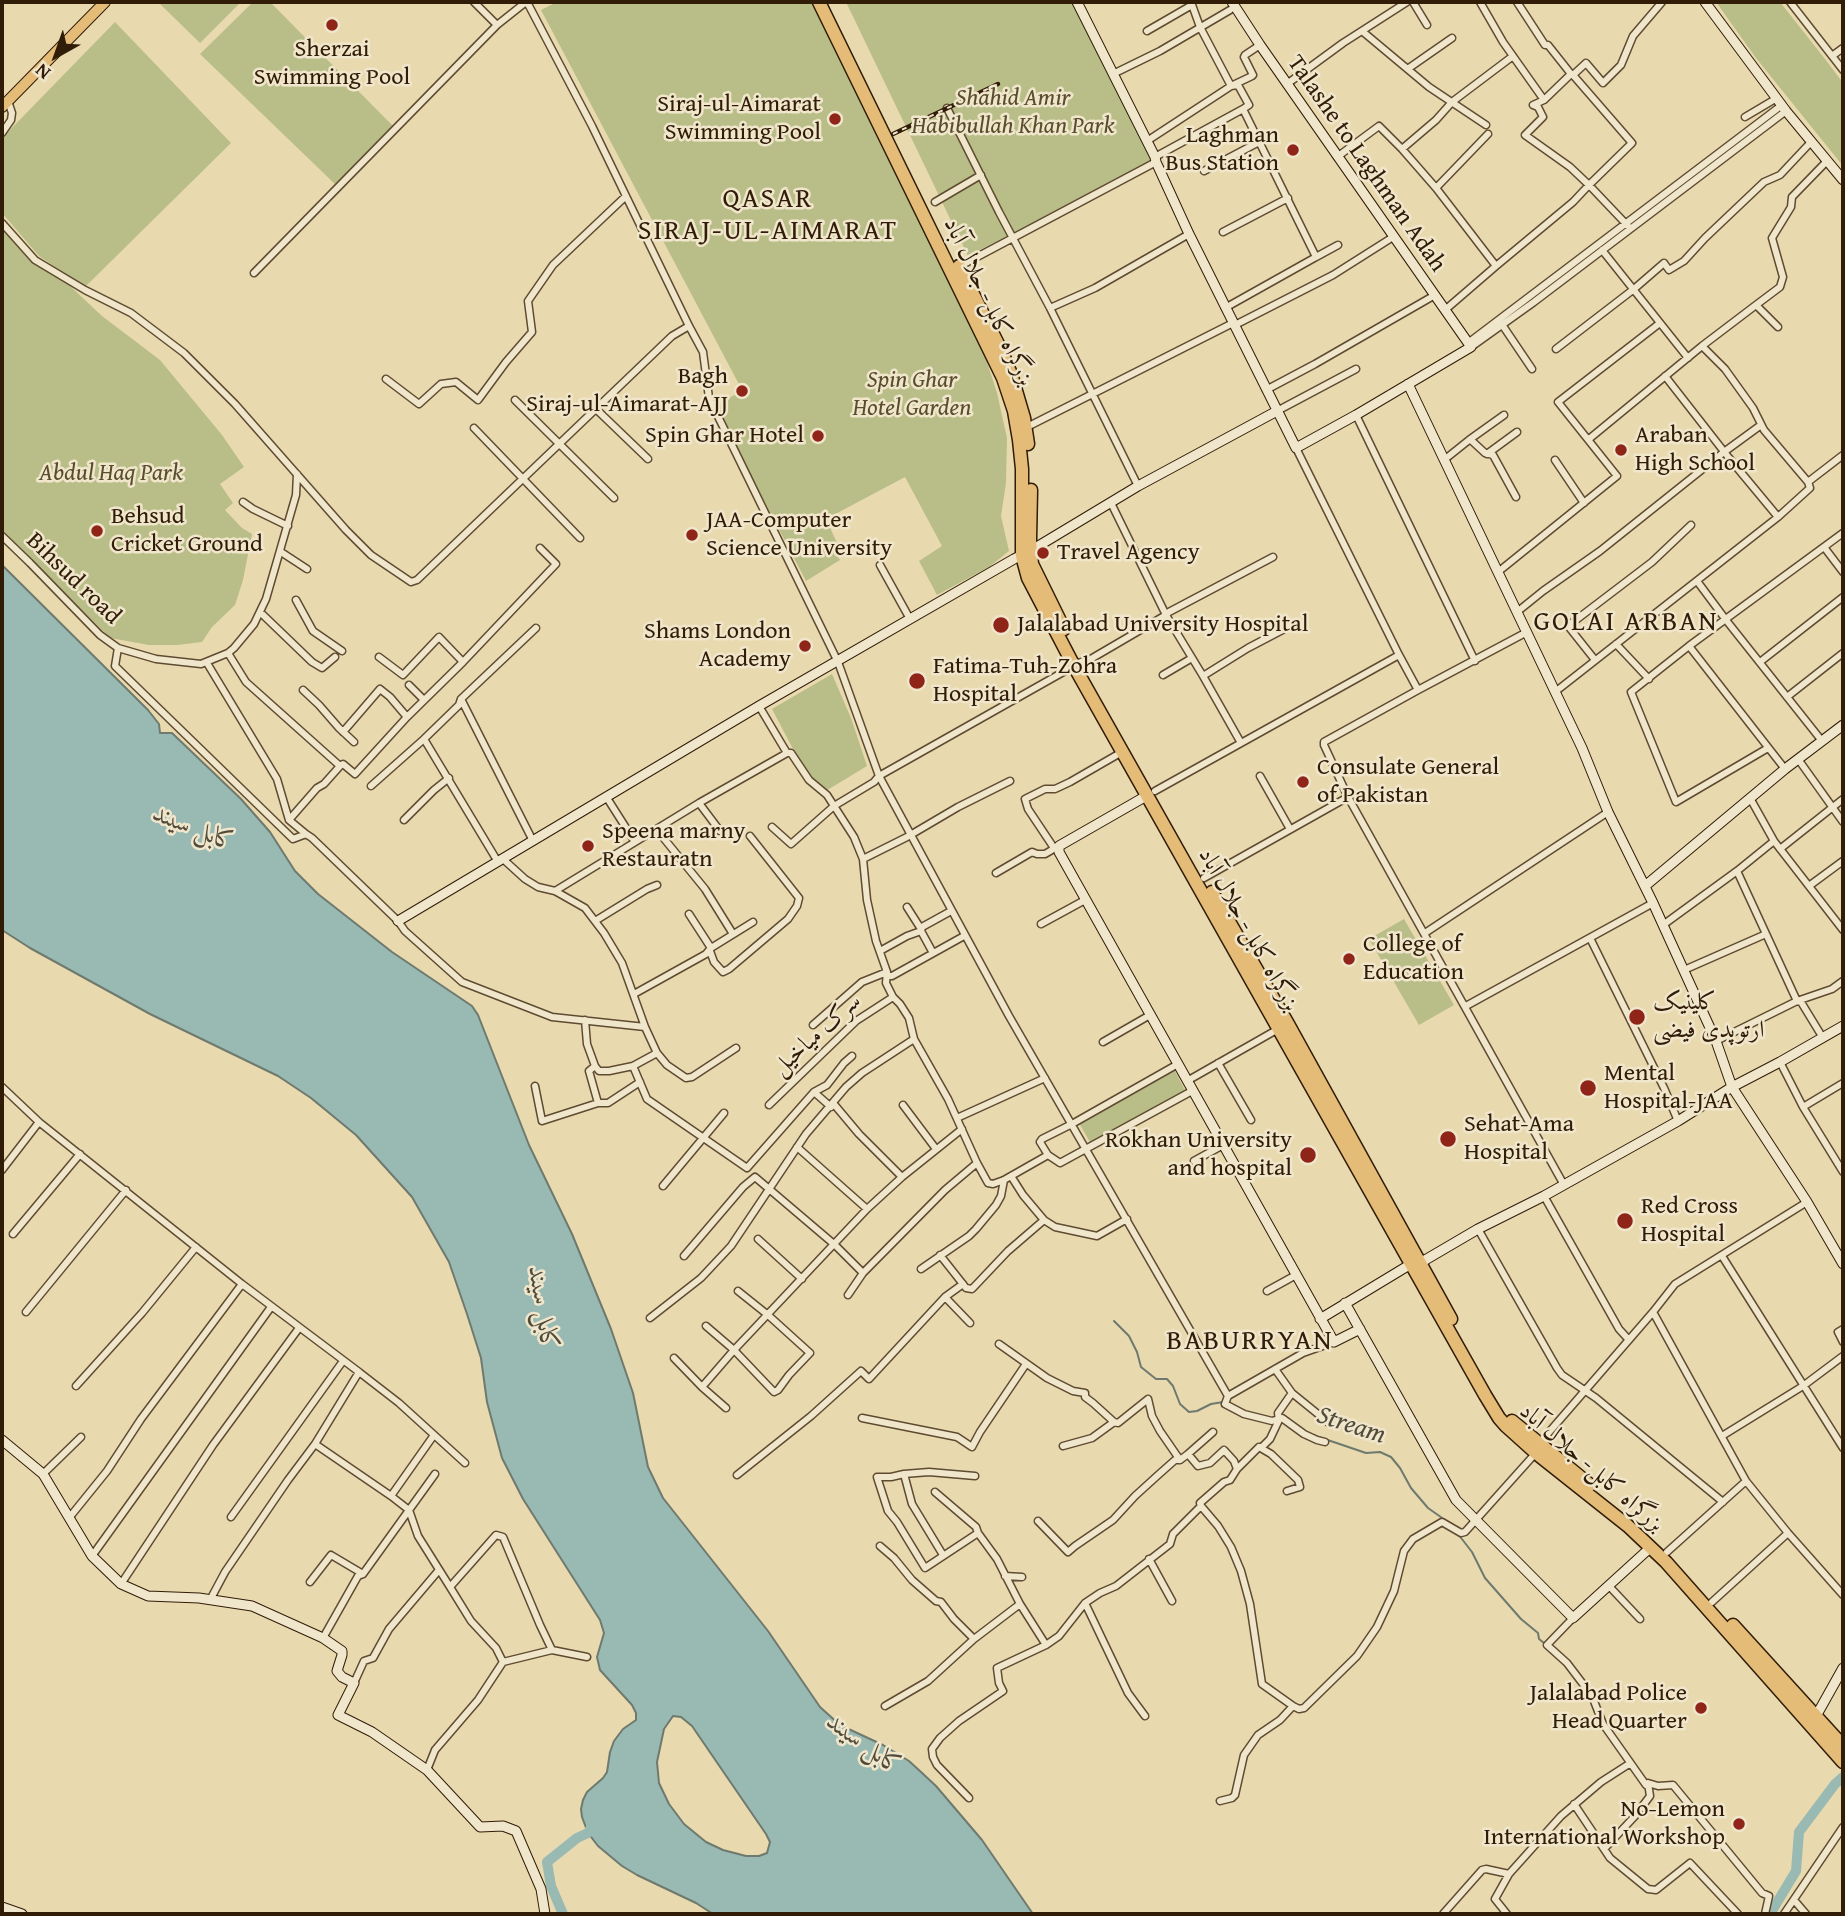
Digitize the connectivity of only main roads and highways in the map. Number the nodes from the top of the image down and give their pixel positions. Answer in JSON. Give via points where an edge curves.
{"nodes":[{"id":1,"x":105,"y":2,"type":"edge"},
{"id":2,"x":819,"y":2,"type":"edge"},
{"id":3,"x":828,"y":2,"type":"edge"},
{"id":4,"x":5,"y":104,"type":"edge"},
{"id":5,"x":955,"y":269,"type":"junction"},
{"id":6,"x":1078,"y":664,"type":"junction"},
{"id":7,"x":1151,"y":793,"type":"junction"},
{"id":8,"x":1284,"y":1026,"type":"junction"},
{"id":9,"x":1538,"y":1448,"type":"junction"},
{"id":10,"x":1814,"y":1721,"type":"junction"},
{"id":11,"x":1842,"y":1755,"type":"edge"}],
"edges":[{"from":1,"to":4,"type":"main road"},
{"from":2,"to":5,"type":"highway","name":"بزرگراه کابل- جلال آباد"},
{"from":3,"to":5,"type":"highway","name":"بزرگراه کابل- جلال آباد"},
{"from":5,"to":6,"type":"highway","name":"بزرگراه کابل- جلال آباد","via":[[1014,411],[1028,578]]},
{"from":6,"to":7,"type":"highway","name":"بزرگراه کابل- جلال آباد"},
{"from":6,"to":7,"type":"highway","name":"بزرگراه کابل- جلال آباد","via":[[1123,752]]},
{"from":7,"to":8,"type":"highway","name":"بزرگراه کابل- جلال آباد"},
{"from":7,"to":8,"type":"highway","name":"بزرگراه کابل- جلال آباد","via":[[1204,878]]},
{"from":8,"to":9,"type":"highway","name":"بزرگراه کابل- جلال آباد","via":[[1494,1397]]},
{"from":9,"to":10,"type":"highway","name":"بزرگراه کابل- جلال آباد","via":[[1651,1547]]},
{"from":9,"to":10,"type":"highway","name":"بزرگراه کابل- جلال آباد","via":[[1645,1530]]},
{"from":10,"to":11,"type":"highway","name":"بزرگراه کابل- جلال آباد"}]}
